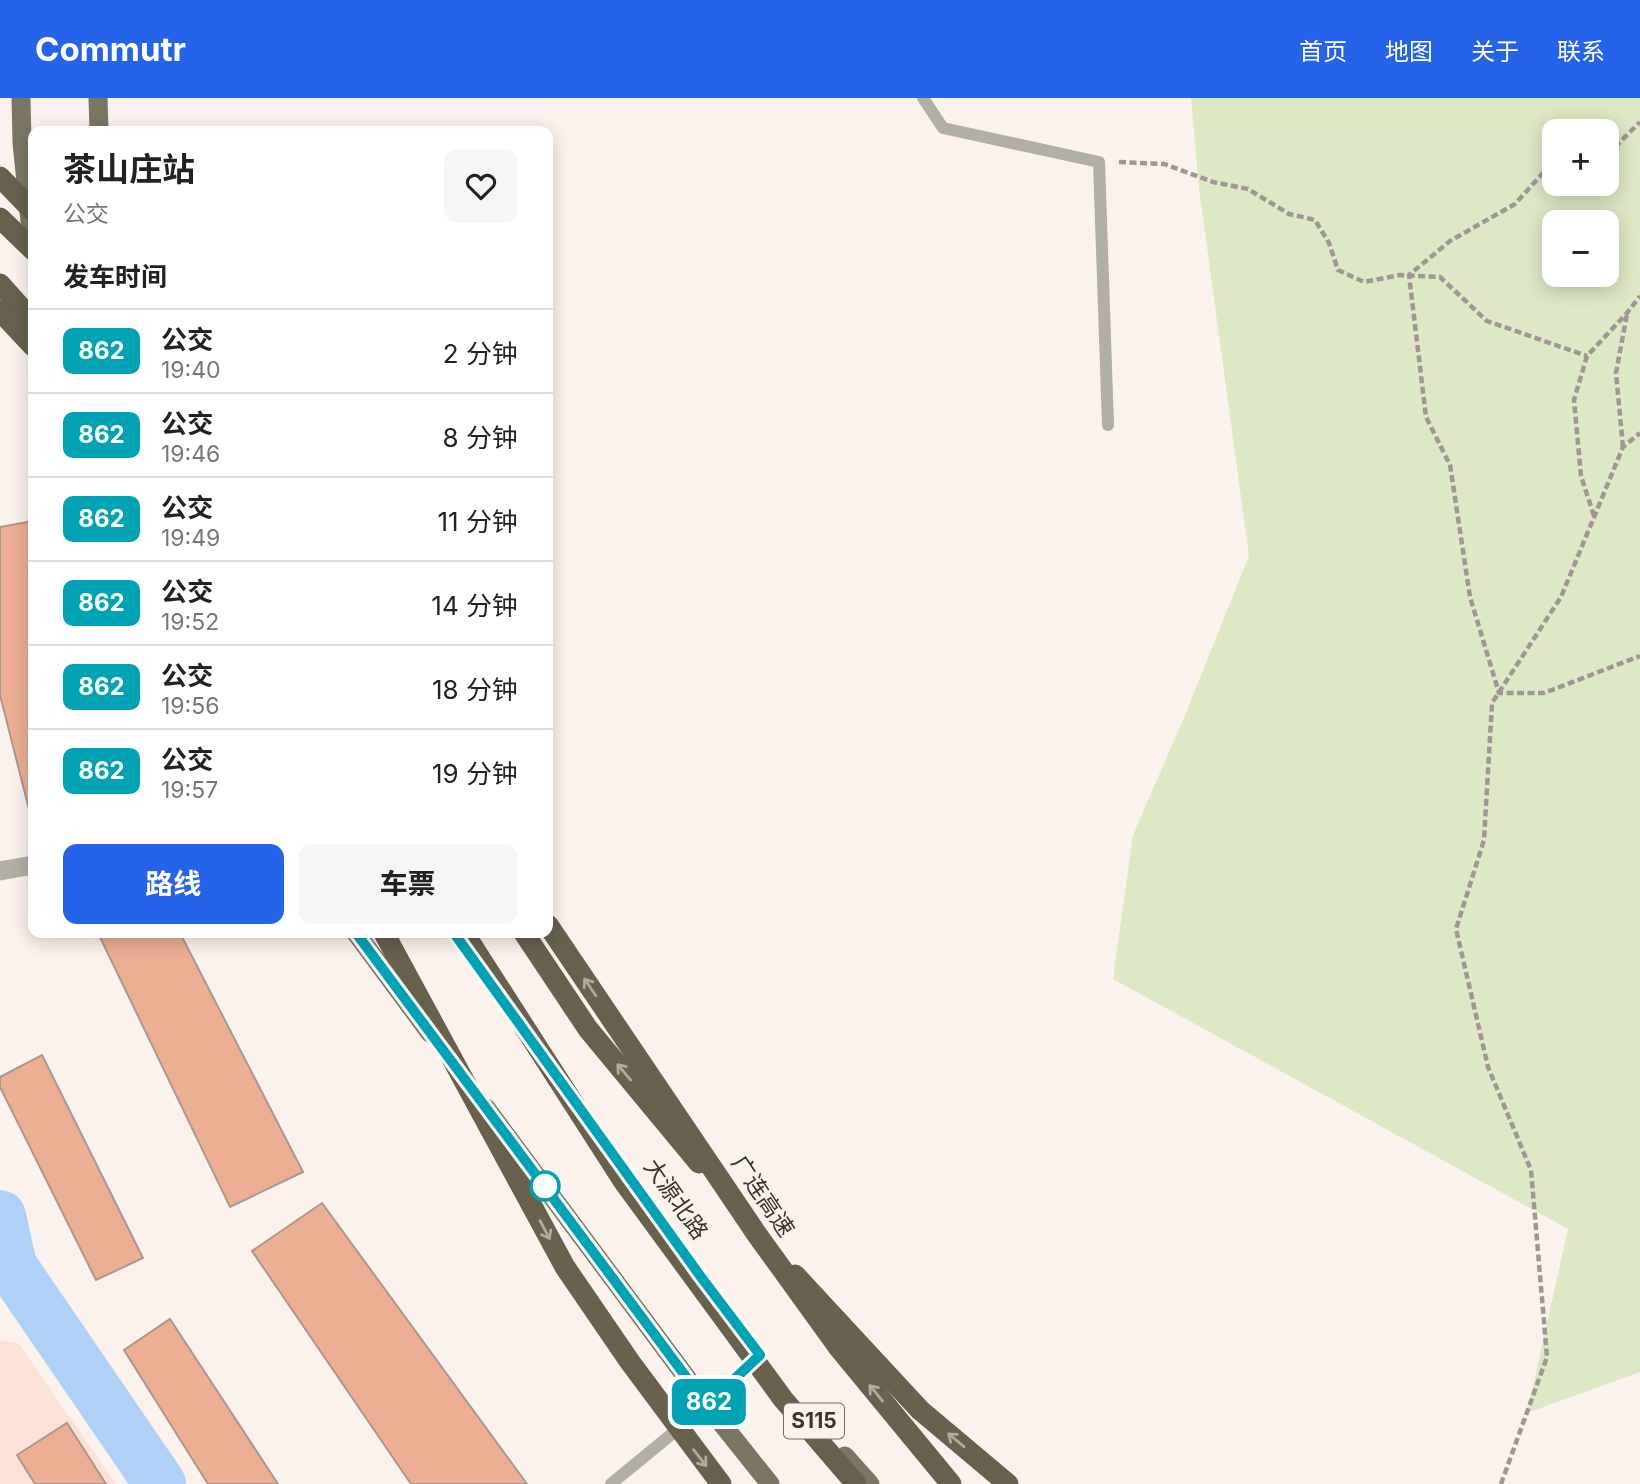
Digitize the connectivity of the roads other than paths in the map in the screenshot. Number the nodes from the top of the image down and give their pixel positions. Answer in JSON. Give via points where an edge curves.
{"nodes":[{"id":1,"x":22,"y":98,"type":"edge"},
{"id":2,"x":98,"y":98,"type":"edge"},
{"id":3,"x":923,"y":98,"type":"edge"},
{"id":4,"x":99,"y":126,"type":"edge"},
{"id":5,"x":0,"y":177,"type":"edge"},
{"id":6,"x":28,"y":201,"type":"edge"},
{"id":7,"x":28,"y":206,"type":"edge"},
{"id":8,"x":0,"y":218,"type":"edge"},
{"id":9,"x":28,"y":245,"type":"edge"},
{"id":10,"x":0,"y":284,"type":"edge"},
{"id":11,"x":0,"y":311,"type":"edge"},
{"id":12,"x":28,"y":315,"type":"edge"},
{"id":13,"x":28,"y":341,"type":"edge"},
{"id":14,"x":1108,"y":425,"type":"dead end"},
{"id":15,"x":28,"y":866,"type":"edge"},
{"id":16,"x":0,"y":871,"type":"edge"},
{"id":17,"x":553,"y":932,"type":"edge"},
{"id":18,"x":360,"y":938,"type":"edge"},
{"id":19,"x":387,"y":938,"type":"edge"},
{"id":20,"x":458,"y":938,"type":"edge"},
{"id":21,"x":467,"y":938,"type":"edge"},
{"id":22,"x":527,"y":938,"type":"edge"},
{"id":23,"x":760,"y":1355,"type":"junction"},
{"id":24,"x":707,"y":1405,"type":"junction"},
{"id":25,"x":611,"y":1484,"type":"edge"},
{"id":26,"x":720,"y":1484,"type":"edge"},
{"id":27,"x":770,"y":1484,"type":"edge"},
{"id":28,"x":856,"y":1484,"type":"edge"},
{"id":29,"x":870,"y":1484,"type":"edge"},
{"id":30,"x":951,"y":1484,"type":"edge"},
{"id":31,"x":1008,"y":1484,"type":"edge"}],
"edges":[{"from":1,"to":6,"type":"main road"},
{"from":2,"to":4,"type":"main road"},
{"from":3,"to":14,"type":"lane","via":[[943,128],[1099,162]]},
{"from":5,"to":7,"type":"highway","bridge":true},
{"from":8,"to":9,"type":"highway","bridge":true},
{"from":10,"to":12,"type":"highway"},
{"from":11,"to":13,"type":"highway"},
{"from":15,"to":16,"type":"street"},
{"from":30,"to":17,"type":"highway","name":"广连高速","one_way":true,"bridge":true,"via":[[839,1348],[758,1236]]},
{"from":18,"to":24,"type":"main road"},
{"from":19,"to":26,"type":"highway","one_way":true,"bridge":true,"via":[[565,1267]]},
{"from":20,"to":23,"type":"main road","name":"大源北路","number":"S115"},
{"from":21,"to":28,"type":"highway","bridge":true,"via":[[624,1182],[783,1399]]},
{"from":31,"to":22,"type":"highway","one_way":true,"bridge":true,"via":[[919,1410],[771,1248],[588,1029]]},
{"from":23,"to":24,"type":"lane"},
{"from":23,"to":29,"type":"main road","name":"大源北路","number":"S115"},
{"from":24,"to":25,"type":"lane"},
{"from":24,"to":27,"type":"main road"}]}
